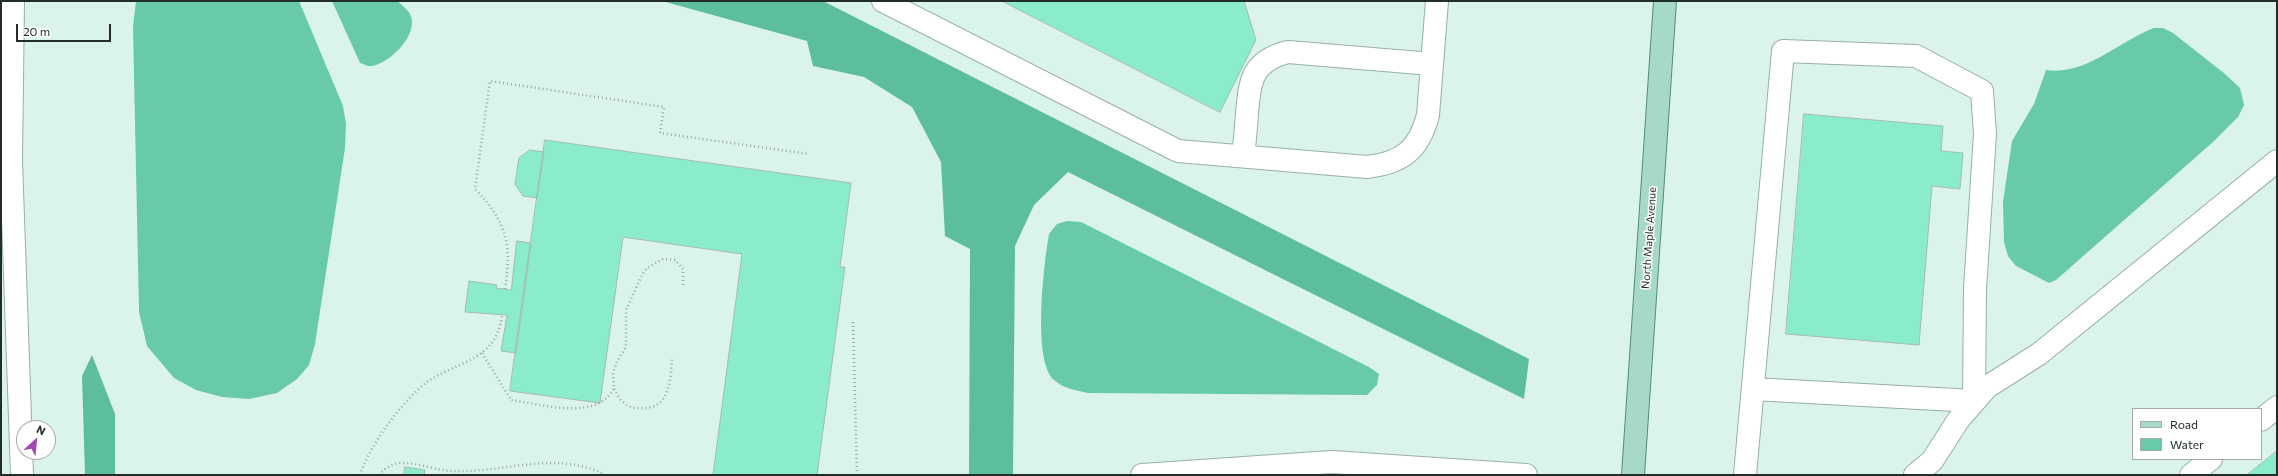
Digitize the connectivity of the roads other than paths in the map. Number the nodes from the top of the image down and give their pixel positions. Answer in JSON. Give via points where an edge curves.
{"nodes":[{"id":1,"x":13,"y":1,"type":"edge"},
{"id":2,"x":883,"y":1,"type":"edge"},
{"id":3,"x":1437,"y":1,"type":"edge"},
{"id":4,"x":1665,"y":1,"type":"edge"},
{"id":5,"x":7,"y":54,"type":"edge"},
{"id":6,"x":1432,"y":64,"type":"junction"},
{"id":7,"x":6,"y":140,"type":"edge"},
{"id":8,"x":1243,"y":156,"type":"junction"},
{"id":9,"x":2277,"y":161,"type":"edge"},
{"id":10,"x":7,"y":232,"type":"edge"},
{"id":11,"x":1753,"y":389,"type":"junction"},
{"id":12,"x":1974,"y":401,"type":"junction"},
{"id":13,"x":2277,"y":407,"type":"edge"},
{"id":14,"x":2262,"y":419,"type":"edge"},
{"id":15,"x":2210,"y":460,"type":"edge"},
{"id":16,"x":1446,"y":472,"type":"edge"},
{"id":17,"x":22,"y":475,"type":"edge"},
{"id":18,"x":1142,"y":475,"type":"edge"},
{"id":19,"x":1526,"y":475,"type":"edge"},
{"id":20,"x":1633,"y":475,"type":"edge"},
{"id":21,"x":1745,"y":475,"type":"edge"},
{"id":22,"x":1915,"y":475,"type":"edge"},
{"id":23,"x":2191,"y":475,"type":"edge"}],
"edges":[{"from":1,"to":5,"type":"lane"},
{"from":2,"to":8,"type":"lane","via":[[1178,151]]},
{"from":3,"to":6,"type":"lane"},
{"from":4,"to":20,"type":"main road","name":"North Maple Avenue"},
{"from":5,"to":7,"type":"lane"},
{"from":6,"to":8,"type":"lane","via":[[1428,116],[1423,132],[1414,147],[1400,158],[1384,165],[1367,167]]},
{"from":6,"to":8,"type":"lane","via":[[1288,52],[1275,55],[1263,62],[1249,85]]},
{"from":7,"to":10,"type":"lane"},
{"from":9,"to":12,"type":"lane","via":[[2039,354],[1987,386]]},
{"from":10,"to":17,"type":"lane"},
{"from":11,"to":12,"type":"lane"},
{"from":11,"to":12,"type":"lane","via":[[1783,51],[1916,56],[1982,91],[1985,134],[1975,289]]},
{"from":11,"to":21,"type":"lane"},
{"from":12,"to":22,"type":"lane","via":[[1932,461]]},
{"from":13,"to":14,"type":"lane"},
{"from":15,"to":23,"type":"lane"},
{"from":16,"to":18,"type":"lane","via":[[1332,462]]},
{"from":16,"to":19,"type":"lane"}]}
